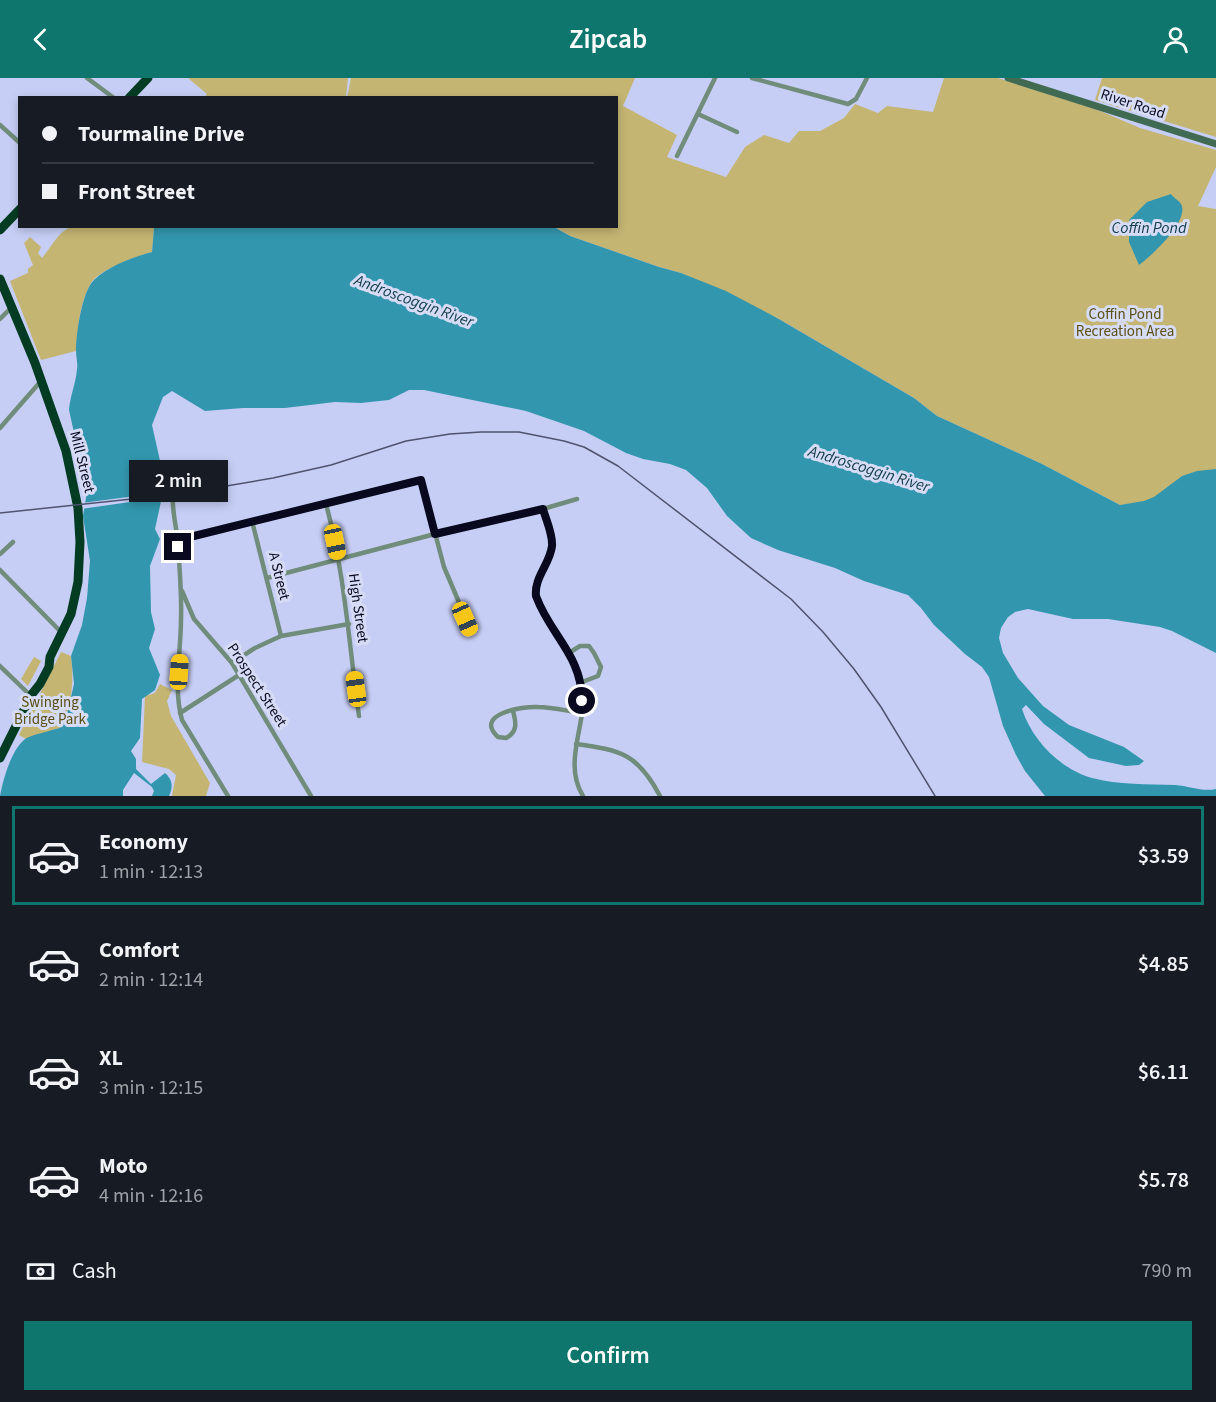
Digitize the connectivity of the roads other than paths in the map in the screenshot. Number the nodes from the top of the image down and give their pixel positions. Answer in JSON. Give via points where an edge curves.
{"nodes":[{"id":1,"x":87,"y":78,"type":"edge"},
{"id":2,"x":148,"y":78,"type":"edge"},
{"id":3,"x":715,"y":78,"type":"edge"},
{"id":4,"x":752,"y":78,"type":"edge"},
{"id":5,"x":867,"y":78,"type":"edge"},
{"id":6,"x":1008,"y":78,"type":"edge"},
{"id":7,"x":111,"y":96,"type":"edge"},
{"id":8,"x":131,"y":96,"type":"edge"},
{"id":9,"x":698,"y":114,"type":"junction"},
{"id":10,"x":0,"y":125,"type":"edge"},
{"id":11,"x":736,"y":132,"type":"dead end"},
{"id":12,"x":18,"y":141,"type":"edge"},
{"id":13,"x":1216,"y":144,"type":"edge"},
{"id":14,"x":677,"y":156,"type":"dead end"},
{"id":15,"x":18,"y":211,"type":"edge"},
{"id":16,"x":10,"y":218,"type":"junction"},
{"id":17,"x":0,"y":230,"type":"edge"},
{"id":18,"x":0,"y":237,"type":"edge"},
{"id":19,"x":0,"y":279,"type":"edge"},
{"id":20,"x":12,"y":307,"type":"junction"},
{"id":21,"x":0,"y":319,"type":"edge"},
{"id":22,"x":41,"y":381,"type":"junction"},
{"id":23,"x":0,"y":428,"type":"edge"},
{"id":24,"x":179,"y":469,"type":"dead end"},
{"id":25,"x":577,"y":499,"type":"dead end"},
{"id":26,"x":326,"y":504,"type":"junction"},
{"id":27,"x":543,"y":509,"type":"junction"},
{"id":28,"x":252,"y":521,"type":"junction"},
{"id":29,"x":435,"y":534,"type":"junction"},
{"id":30,"x":178,"y":540,"type":"junction"},
{"id":31,"x":13,"y":542,"type":"dead end"},
{"id":32,"x":0,"y":554,"type":"edge"},
{"id":33,"x":339,"y":559,"type":"junction"},
{"id":34,"x":0,"y":570,"type":"edge"},
{"id":35,"x":267,"y":578,"type":"junction"},
{"id":36,"x":180,"y":589,"type":"junction"},
{"id":37,"x":349,"y":624,"type":"junction"},
{"id":38,"x":62,"y":633,"type":"junction"},
{"id":39,"x":471,"y":633,"type":"dead end"},
{"id":40,"x":281,"y":636,"type":"junction"},
{"id":41,"x":569,"y":653,"type":"junction"},
{"id":42,"x":232,"y":663,"type":"junction"},
{"id":43,"x":0,"y":666,"type":"edge"},
{"id":44,"x":239,"y":675,"type":"junction"},
{"id":45,"x":582,"y":682,"type":"junction"},
{"id":46,"x":32,"y":695,"type":"junction"},
{"id":47,"x":513,"y":711,"type":"junction"},
{"id":48,"x":180,"y":713,"type":"junction"},
{"id":49,"x":581,"y":713,"type":"junction"},
{"id":50,"x":359,"y":716,"type":"dead end"},
{"id":51,"x":576,"y":744,"type":"junction"},
{"id":52,"x":0,"y":758,"type":"edge"},
{"id":53,"x":228,"y":796,"type":"edge"},
{"id":54,"x":311,"y":796,"type":"edge"},
{"id":55,"x":583,"y":796,"type":"edge"},
{"id":56,"x":660,"y":796,"type":"edge"}],
"edges":[{"from":1,"to":7,"type":"street"},
{"from":2,"to":8,"type":"highway"},
{"from":3,"to":9,"type":"street"},
{"from":4,"to":5,"type":"street","via":[[848,104],[856,99]]},
{"from":6,"to":13,"type":"street","name":"River Road"},
{"from":9,"to":11,"type":"street"},
{"from":9,"to":14,"type":"street"},
{"from":10,"to":12,"type":"street"},
{"from":15,"to":16,"type":"highway"},
{"from":16,"to":17,"type":"highway"},
{"from":16,"to":18,"type":"highway"},
{"from":19,"to":20,"type":"highway","name":"Mill Street"},
{"from":20,"to":21,"type":"street"},
{"from":20,"to":22,"type":"highway","name":"Mill Street"},
{"from":22,"to":23,"type":"street"},
{"from":22,"to":38,"type":"highway","name":"Mill Street","via":[[69,462],[79,519],[78,582]]},
{"from":24,"to":30,"type":"street","via":[[172,496]]},
{"from":25,"to":27,"type":"street"},
{"from":26,"to":28,"type":"street"},
{"from":26,"to":29,"type":"street","via":[[421,480]]},
{"from":26,"to":33,"type":"street","name":"High Street"},
{"from":27,"to":29,"type":"street"},
{"from":27,"to":41,"type":"street","via":[[551,548],[536,584],[536,596]]},
{"from":28,"to":30,"type":"street"},
{"from":28,"to":35,"type":"street","name":"A Street"},
{"from":29,"to":33,"type":"street"},
{"from":29,"to":39,"type":"street"},
{"from":30,"to":36,"type":"street"},
{"from":31,"to":32,"type":"street"},
{"from":33,"to":35,"type":"street"},
{"from":33,"to":37,"type":"street","name":"High Street"},
{"from":34,"to":38,"type":"street"},
{"from":35,"to":40,"type":"street","name":"A Street"},
{"from":36,"to":42,"type":"street","name":"Prospect Street","via":[[201,628]]},
{"from":36,"to":48,"type":"street"},
{"from":37,"to":40,"type":"street"},
{"from":37,"to":50,"type":"street","name":"High Street"},
{"from":38,"to":46,"type":"highway","name":"Mill Street"},
{"from":40,"to":42,"type":"street"},
{"from":41,"to":45,"type":"street"},
{"from":41,"to":45,"type":"street","via":[[589,646],[598,660],[598,676]]},
{"from":42,"to":44,"type":"street","name":"Prospect Street"},
{"from":43,"to":46,"type":"street"},
{"from":44,"to":48,"type":"street"},
{"from":44,"to":54,"type":"street","name":"Prospect Street"},
{"from":45,"to":49,"type":"street"},
{"from":46,"to":52,"type":"highway","name":"Mill Street"},
{"from":47,"to":47,"type":"street","via":[[494,718],[492,730],[498,736],[506,738],[513,733]]},
{"from":47,"to":49,"type":"street","via":[[536,707]]},
{"from":48,"to":53,"type":"street"},
{"from":49,"to":51,"type":"street"},
{"from":51,"to":55,"type":"street","via":[[576,782]]},
{"from":51,"to":56,"type":"street","via":[[615,750],[632,758]]}]}
